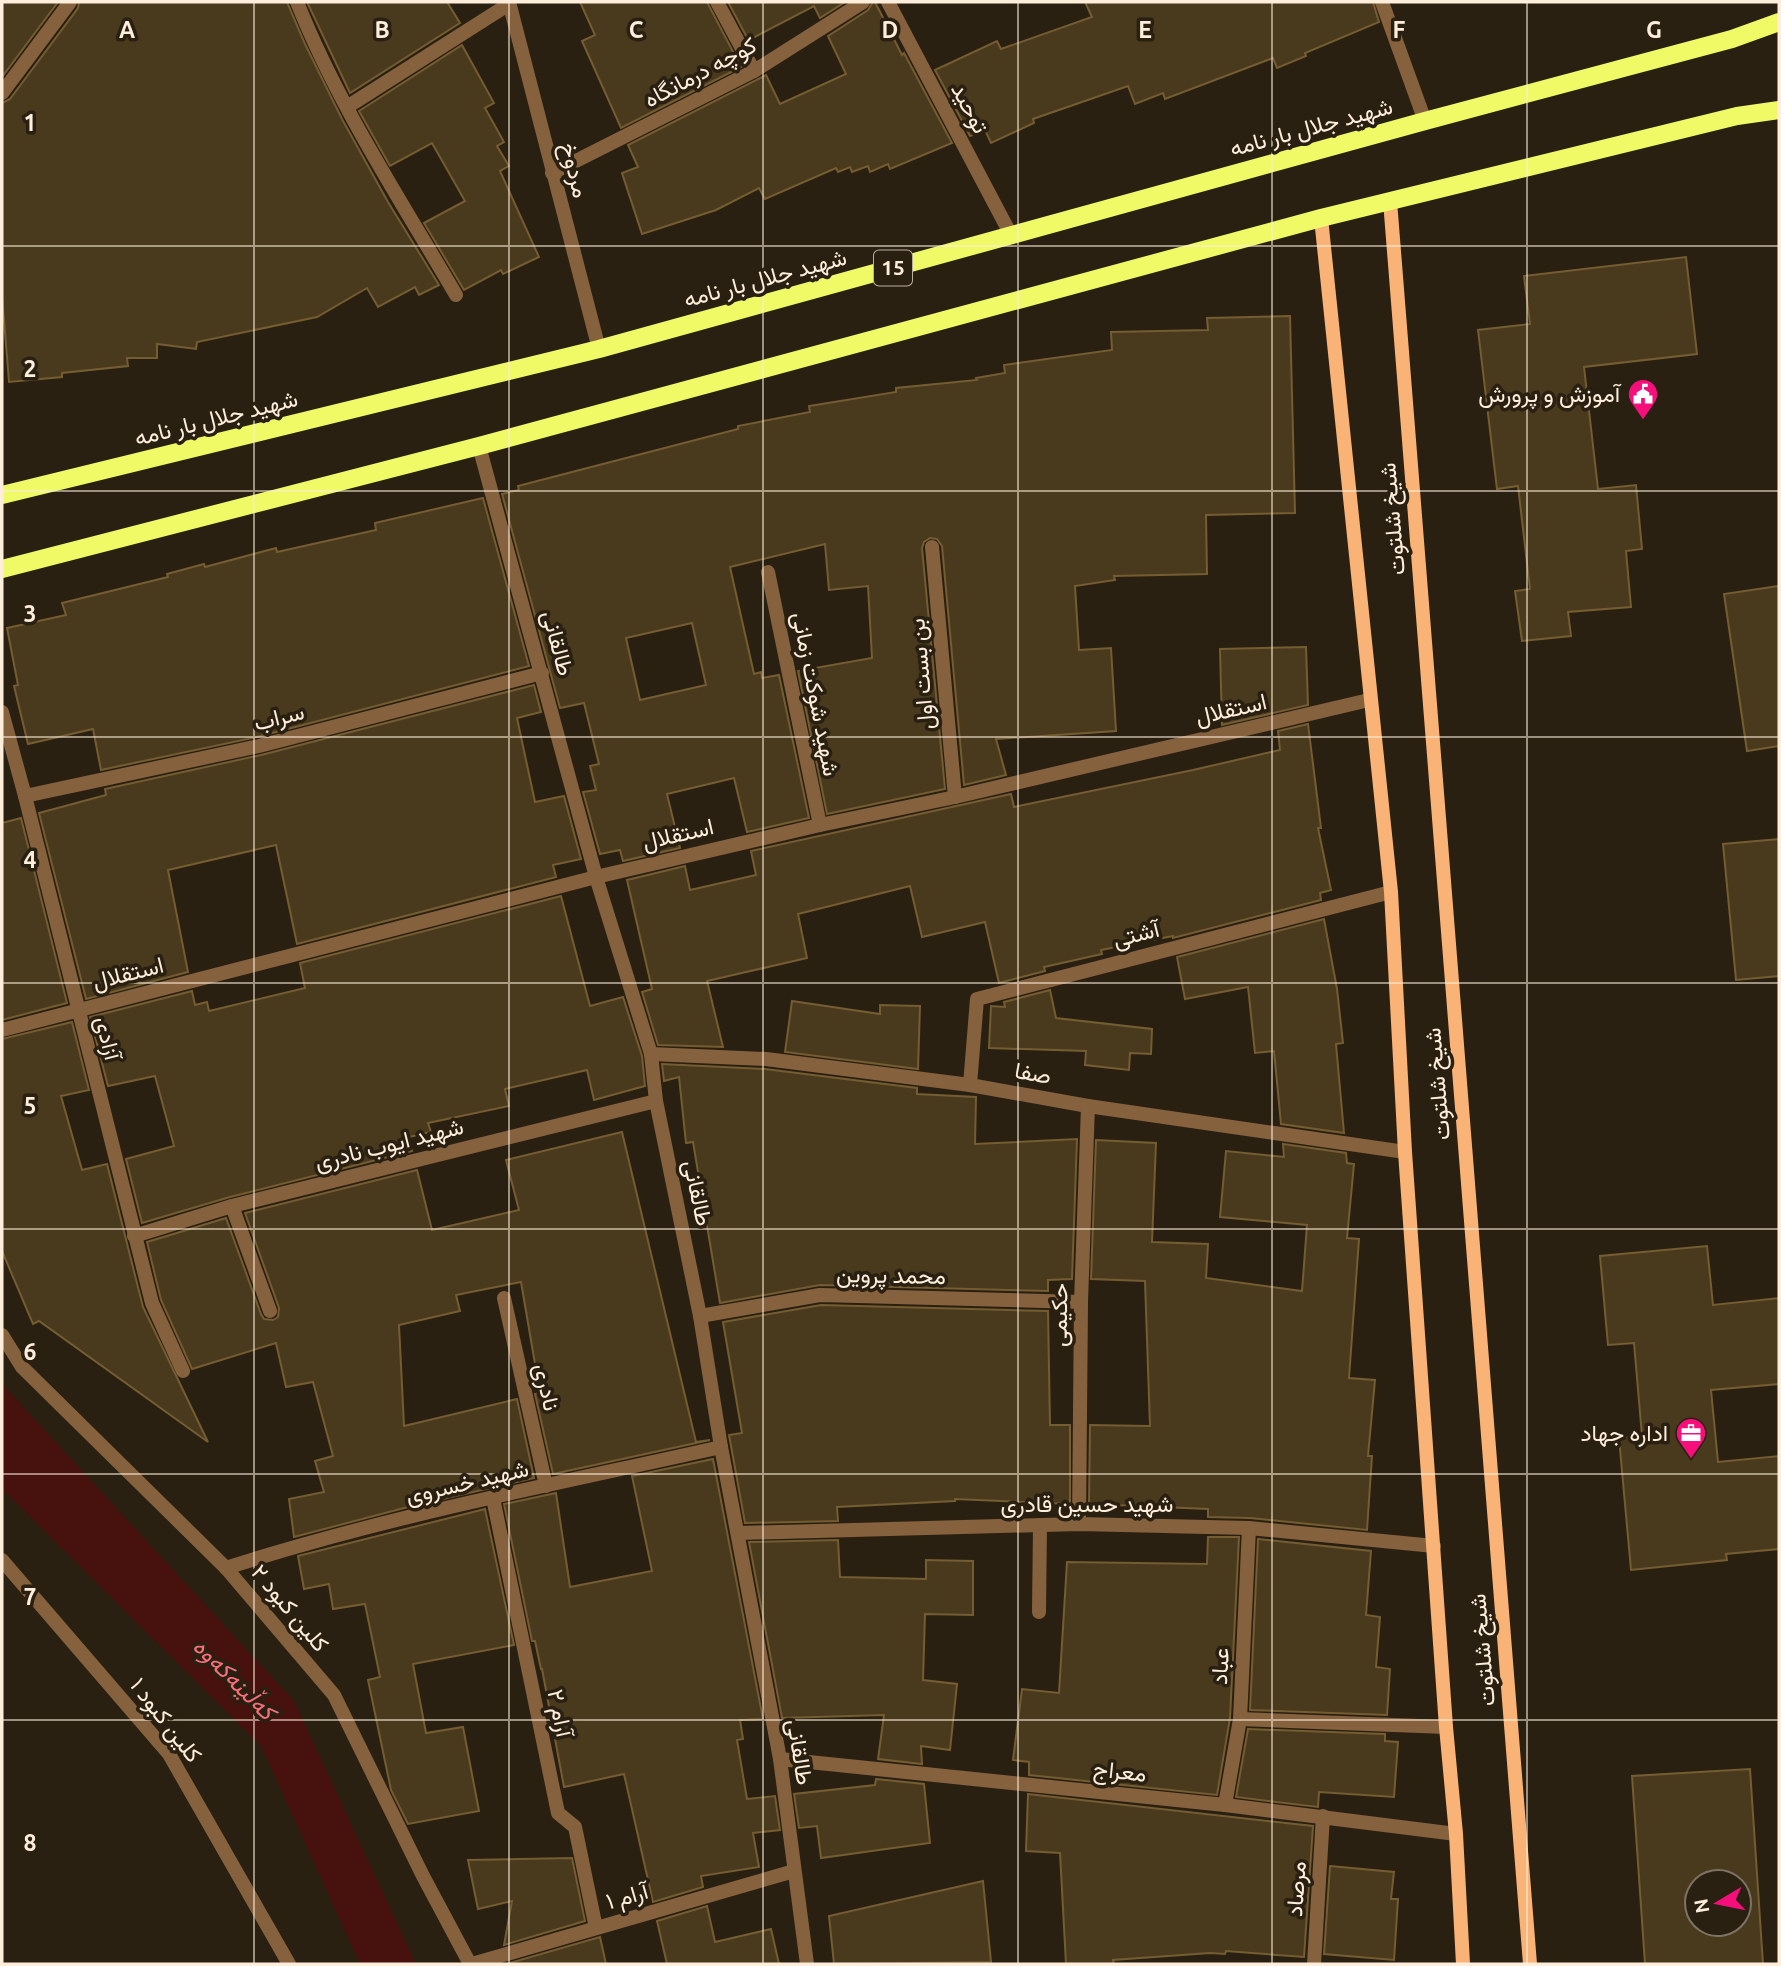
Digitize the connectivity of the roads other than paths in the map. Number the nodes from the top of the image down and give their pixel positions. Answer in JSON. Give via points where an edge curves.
{"nodes":[{"id":1,"x":70,"y":2,"type":"edge"},
{"id":2,"x":297,"y":2,"type":"edge"},
{"id":3,"x":717,"y":2,"type":"edge"},
{"id":4,"x":863,"y":2,"type":"edge"},
{"id":5,"x":888,"y":2,"type":"edge"},
{"id":6,"x":1382,"y":2,"type":"edge"},
{"id":7,"x":509,"y":3,"type":"edge"},
{"id":8,"x":1779,"y":22,"type":"edge"},
{"id":9,"x":754,"y":71,"type":"junction"},
{"id":10,"x":2,"y":93,"type":"edge"},
{"id":11,"x":347,"y":107,"type":"junction"},
{"id":12,"x":1779,"y":110,"type":"edge"},
{"id":13,"x":1425,"y":121,"type":"junction"},
{"id":14,"x":552,"y":173,"type":"junction"},
{"id":15,"x":1390,"y":201,"type":"junction"},
{"id":16,"x":1321,"y":218,"type":"junction"},
{"id":17,"x":1011,"y":235,"type":"junction"},
{"id":18,"x":456,"y":295,"type":"dead end"},
{"id":19,"x":598,"y":349,"type":"junction"},
{"id":20,"x":479,"y":446,"type":"junction"},
{"id":21,"x":2,"y":495,"type":"edge"},
{"id":22,"x":932,"y":547,"type":"dead end"},
{"id":23,"x":2,"y":569,"type":"edge"},
{"id":24,"x":768,"y":572,"type":"dead end"},
{"id":25,"x":542,"y":673,"type":"junction"},
{"id":26,"x":1369,"y":700,"type":"junction"},
{"id":27,"x":2,"y":712,"type":"edge"},
{"id":28,"x":25,"y":796,"type":"junction"},
{"id":29,"x":955,"y":797,"type":"junction"},
{"id":30,"x":820,"y":825,"type":"junction"},
{"id":31,"x":596,"y":877,"type":"junction"},
{"id":32,"x":1391,"y":892,"type":"junction"},
{"id":33,"x":78,"y":1010,"type":"junction"},
{"id":34,"x":2,"y":1030,"type":"edge"},
{"id":35,"x":651,"y":1054,"type":"junction"},
{"id":36,"x":970,"y":1085,"type":"junction"},
{"id":37,"x":656,"y":1101,"type":"junction"},
{"id":38,"x":1088,"y":1106,"type":"junction"},
{"id":39,"x":1405,"y":1152,"type":"junction"},
{"id":40,"x":232,"y":1206,"type":"junction"},
{"id":41,"x":134,"y":1236,"type":"junction"},
{"id":42,"x":504,"y":1298,"type":"dead end"},
{"id":43,"x":1081,"y":1302,"type":"junction"},
{"id":44,"x":270,"y":1311,"type":"dead end"},
{"id":45,"x":700,"y":1316,"type":"junction"},
{"id":46,"x":2,"y":1335,"type":"edge"},
{"id":47,"x":183,"y":1371,"type":"dead end"},
{"id":48,"x":721,"y":1447,"type":"junction"},
{"id":49,"x":546,"y":1486,"type":"junction"},
{"id":50,"x":493,"y":1498,"type":"junction"},
{"id":51,"x":1079,"y":1524,"type":"junction"},
{"id":52,"x":1040,"y":1525,"type":"junction"},
{"id":53,"x":1249,"y":1528,"type":"junction"},
{"id":54,"x":739,"y":1533,"type":"junction"},
{"id":55,"x":1434,"y":1546,"type":"junction"},
{"id":56,"x":2,"y":1560,"type":"edge"},
{"id":57,"x":226,"y":1568,"type":"junction"},
{"id":58,"x":1039,"y":1612,"type":"dead end"},
{"id":59,"x":1240,"y":1718,"type":"junction"},
{"id":60,"x":1446,"y":1727,"type":"junction"},
{"id":61,"x":780,"y":1759,"type":"junction"},
{"id":62,"x":1225,"y":1805,"type":"junction"},
{"id":63,"x":1323,"y":1816,"type":"junction"},
{"id":64,"x":1455,"y":1834,"type":"junction"},
{"id":65,"x":793,"y":1871,"type":"junction"},
{"id":66,"x":596,"y":1928,"type":"junction"},
{"id":67,"x":289,"y":1964,"type":"edge"},
{"id":68,"x":471,"y":1964,"type":"edge"},
{"id":69,"x":807,"y":1964,"type":"edge"},
{"id":70,"x":1314,"y":1964,"type":"edge"},
{"id":71,"x":1463,"y":1964,"type":"edge"},
{"id":72,"x":1530,"y":1964,"type":"edge"}],
"edges":[{"from":1,"to":10,"type":"street"},
{"from":2,"to":11,"type":"street"},
{"from":3,"to":9,"type":"street"},
{"from":4,"to":9,"type":"street","name":"کوچه درمانگاه"},
{"from":5,"to":17,"type":"street","name":"توحید"},
{"from":6,"to":13,"type":"street"},
{"from":7,"to":11,"type":"street"},
{"from":7,"to":14,"type":"street","name":"مردوخ"},
{"from":8,"to":13,"type":"main road","name":"شهید جلال بار نامه","number":"15","via":[[1732,39]]},
{"from":9,"to":14,"type":"street","name":"کوچه درمانگاه"},
{"from":11,"to":18,"type":"street"},
{"from":12,"to":15,"type":"main road","via":[[1737,116]]},
{"from":13,"to":17,"type":"main road","name":"شهید جلال بار نامه","number":"15"},
{"from":14,"to":19,"type":"street","name":"مردوخ"},
{"from":15,"to":16,"type":"main road"},
{"from":15,"to":72,"type":"main road","name":"شیخ شلتوت"},
{"from":16,"to":20,"type":"main road"},
{"from":16,"to":26,"type":"main road","name":"شیخ شلتوت"},
{"from":17,"to":19,"type":"main road","name":"شهید جلال بار نامه","number":"15"},
{"from":19,"to":21,"type":"main road","name":"شهید جلال بار نامه","number":"15"},
{"from":20,"to":23,"type":"main road"},
{"from":20,"to":25,"type":"street","name":"طالقانی"},
{"from":22,"to":29,"type":"street","name":"بن بست اول"},
{"from":24,"to":30,"type":"street","name":"شهید شوکت زمانی"},
{"from":25,"to":28,"type":"street","name":"سراب","via":[[259,746]]},
{"from":25,"to":31,"type":"street","name":"طالقانی"},
{"from":26,"to":29,"type":"street","name":"استقلال"},
{"from":26,"to":32,"type":"main road","name":"شیخ شلتوت"},
{"from":27,"to":28,"type":"street","name":"آزادی"},
{"from":28,"to":33,"type":"street","name":"آزادی"},
{"from":29,"to":30,"type":"street","name":"استقلال"},
{"from":30,"to":31,"type":"street","name":"استقلال"},
{"from":31,"to":33,"type":"street","name":"استقلال"},
{"from":31,"to":35,"type":"street","name":"طالقانی"},
{"from":32,"to":36,"type":"street","name":"آشتی","via":[[977,999]]},
{"from":32,"to":39,"type":"main road","name":"شیخ شلتوت"},
{"from":33,"to":34,"type":"street","name":"استقلال"},
{"from":33,"to":41,"type":"street","name":"آزادی"},
{"from":35,"to":36,"type":"street","name":"صفا","via":[[766,1059]]},
{"from":35,"to":37,"type":"street","name":"طالقانی"},
{"from":36,"to":38,"type":"street","name":"صفا"},
{"from":37,"to":40,"type":"street","name":"شهید ایوب نادری"},
{"from":37,"to":45,"type":"street","name":"طالقانی"},
{"from":38,"to":39,"type":"street","name":"صفا"},
{"from":38,"to":43,"type":"street","name":"حکیمی"},
{"from":39,"to":55,"type":"main road","name":"شیخ شلتوت"},
{"from":40,"to":41,"type":"street","name":"شهید ایوب نادری"},
{"from":40,"to":44,"type":"street"},
{"from":41,"to":47,"type":"street","name":"آزادی","via":[[152,1303]]},
{"from":42,"to":49,"type":"street","name":"نادری"},
{"from":43,"to":45,"type":"street","name":"محمد پروین","via":[[820,1296]]},
{"from":43,"to":51,"type":"street","name":"حکیمی"},
{"from":45,"to":48,"type":"street","name":"طالقانی"},
{"from":46,"to":57,"type":"street","name":"کلین کبود ۲","via":[[22,1367]]},
{"from":48,"to":49,"type":"street","name":"شهید خسروی"},
{"from":48,"to":54,"type":"street","name":"طالقانی"},
{"from":49,"to":50,"type":"street","name":"شهید خسروی"},
{"from":50,"to":57,"type":"street","name":"شهید خسروی"},
{"from":50,"to":66,"type":"street","name":"آرام ۲","via":[[558,1813],[575,1827]]},
{"from":51,"to":52,"type":"street","name":"شهید حسین قادری"},
{"from":51,"to":53,"type":"street","name":"شهید حسین قادری"},
{"from":52,"to":54,"type":"street","name":"شهید حسین قادری"},
{"from":52,"to":58,"type":"street"},
{"from":53,"to":55,"type":"street","name":"شهید حسین قادری"},
{"from":53,"to":59,"type":"street","name":"عباد"},
{"from":54,"to":61,"type":"street","name":"طالقانی"},
{"from":55,"to":60,"type":"main road","name":"شیخ شلتوت"},
{"from":56,"to":67,"type":"street","name":"کلین کبود ۱","via":[[169,1754]]},
{"from":57,"to":68,"type":"street","name":"کلین کبود ۲","via":[[334,1695]]},
{"from":59,"to":60,"type":"street"},
{"from":59,"to":62,"type":"street","name":"عباد"},
{"from":60,"to":64,"type":"main road","name":"شیخ شلتوت"},
{"from":61,"to":62,"type":"street","name":"معراج"},
{"from":61,"to":65,"type":"street","name":"طالقانی"},
{"from":62,"to":63,"type":"street","name":"معراج"},
{"from":63,"to":64,"type":"street","name":"معراج"},
{"from":63,"to":70,"type":"street","name":"مرصاد"},
{"from":64,"to":71,"type":"main road","name":"شیخ شلتوت"},
{"from":65,"to":66,"type":"street","name":"آرام ۱"},
{"from":65,"to":69,"type":"street","name":"طالقانی"},
{"from":66,"to":68,"type":"street","name":"آرام ۱"}]}
